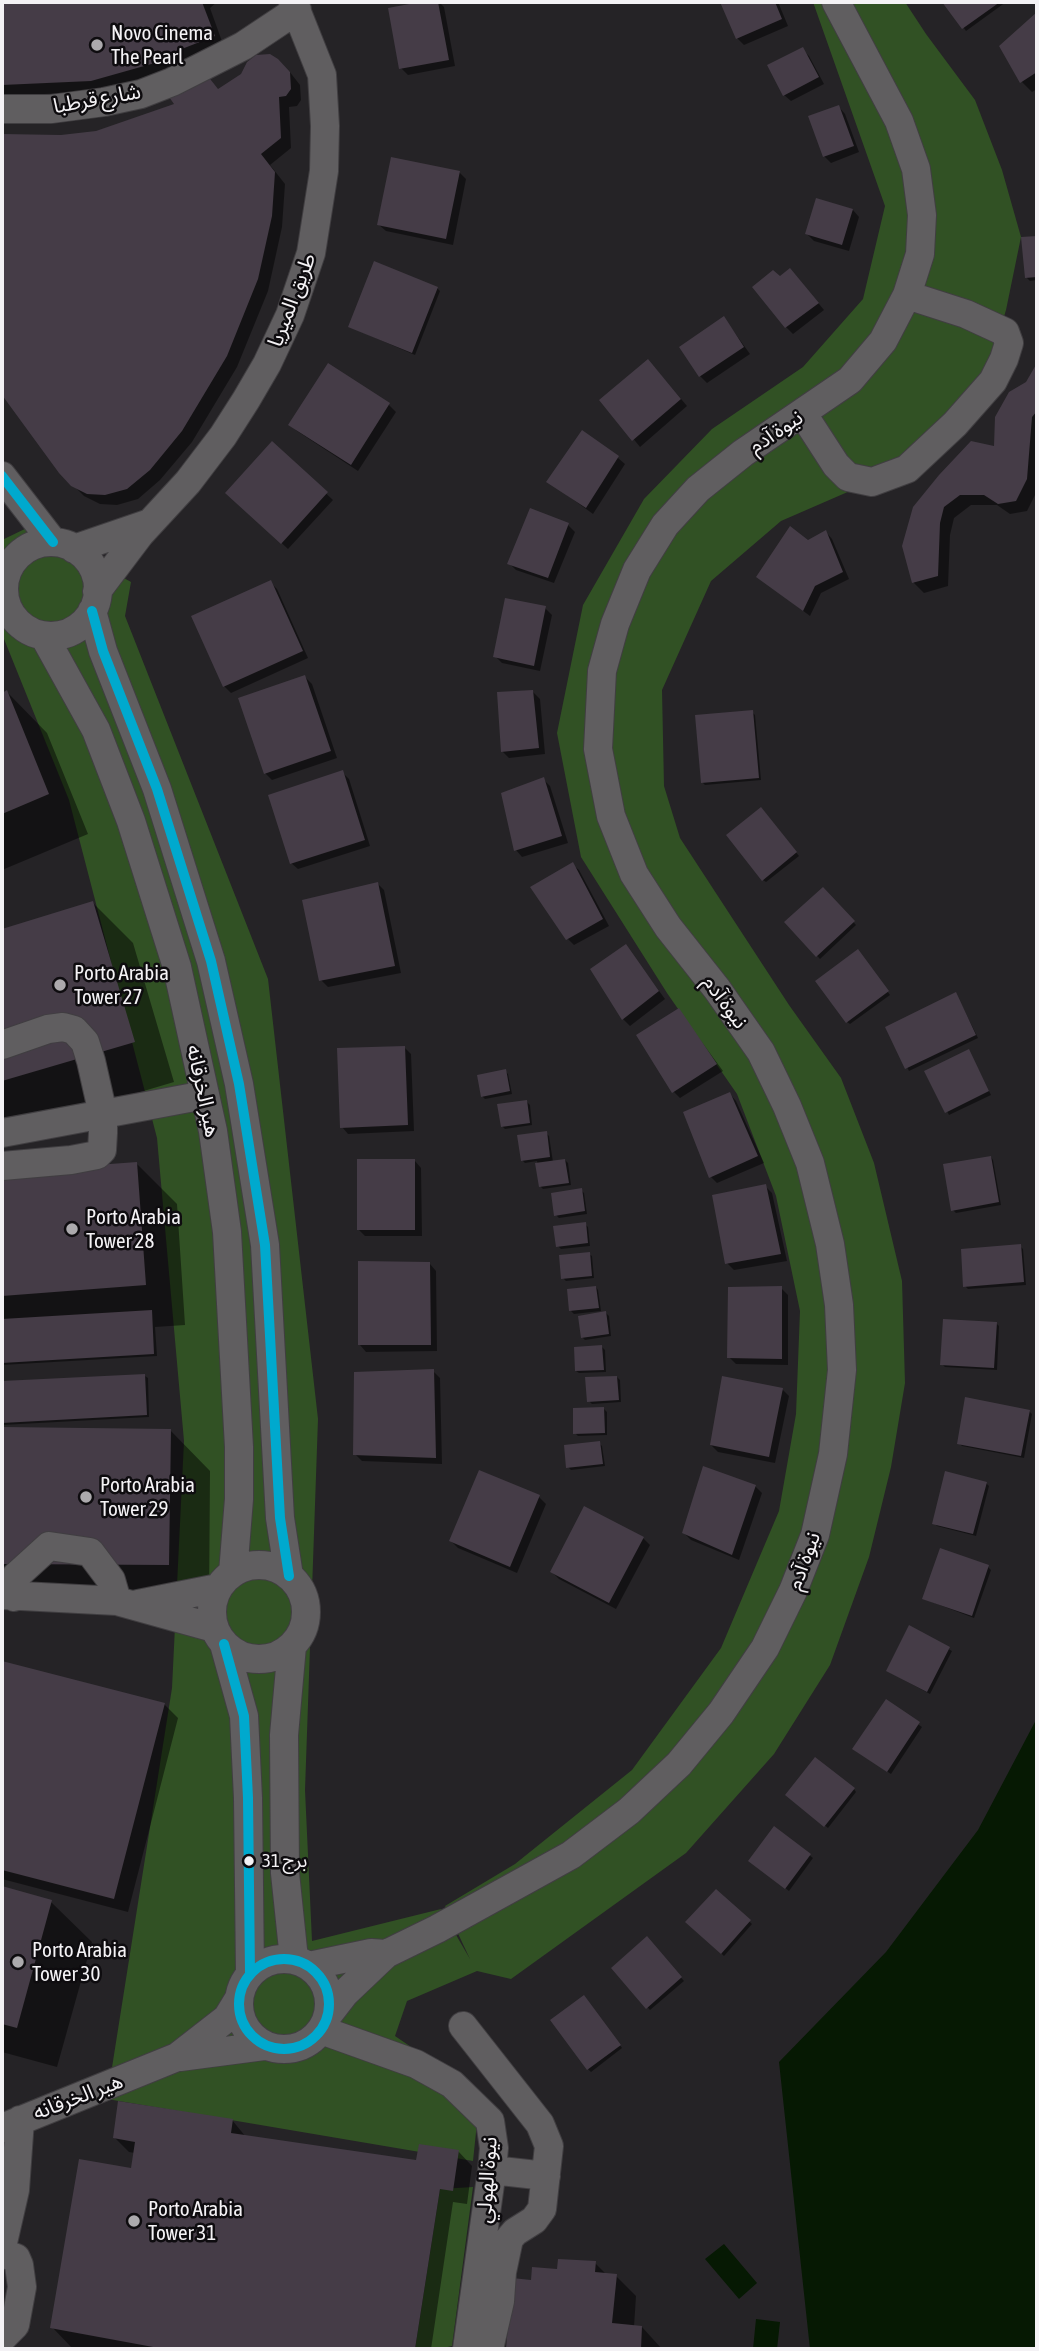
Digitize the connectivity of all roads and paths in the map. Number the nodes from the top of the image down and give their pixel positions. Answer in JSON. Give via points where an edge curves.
{"nodes":[{"id":1,"x":836,"y":2,"type":"edge"},
{"id":2,"x":295,"y":6,"type":"edge"},
{"id":3,"x":2,"y":109,"type":"edge"},
{"id":4,"x":907,"y":295,"type":"junction"},
{"id":5,"x":803,"y":414,"type":"junction"},
{"id":6,"x":2,"y":476,"type":"edge"},
{"id":7,"x":150,"y":523,"type":"junction"},
{"id":8,"x":64,"y":545,"type":"junction"},
{"id":9,"x":3,"y":578,"type":"edge"},
{"id":10,"x":95,"y":601,"type":"junction"},
{"id":11,"x":25,"y":633,"type":"edge"},
{"id":12,"x":2,"y":1045,"type":"edge"},
{"id":13,"x":205,"y":1095,"type":"junction"},
{"id":14,"x":103,"y":1114,"type":"junction"},
{"id":15,"x":2,"y":1133,"type":"edge"},
{"id":16,"x":2,"y":1166,"type":"edge"},
{"id":17,"x":289,"y":1576,"type":"junction"},
{"id":18,"x":225,"y":1580,"type":"junction"},
{"id":19,"x":8,"y":1596,"type":"edge"},
{"id":20,"x":124,"y":1603,"type":"junction"},
{"id":21,"x":219,"y":1636,"type":"junction"},
{"id":22,"x":292,"y":1646,"type":"junction"},
{"id":23,"x":386,"y":1954,"type":"junction"},
{"id":24,"x":301,"y":1963,"type":"junction"},
{"id":25,"x":250,"y":1974,"type":"junction"},
{"id":26,"x":238,"y":2000,"type":"junction"},
{"id":27,"x":325,"y":2022,"type":"junction"},
{"id":28,"x":463,"y":2026,"type":"dead end"},
{"id":29,"x":264,"y":2046,"type":"junction"},
{"id":30,"x":177,"y":2057,"type":"junction"},
{"id":31,"x":11,"y":2124,"type":"edge"},
{"id":32,"x":492,"y":2170,"type":"junction"},
{"id":33,"x":546,"y":2176,"type":"junction"},
{"id":34,"x":2,"y":2247,"type":"edge"},
{"id":35,"x":2,"y":2253,"type":"edge"},
{"id":36,"x":2,"y":2338,"type":"edge"},
{"id":37,"x":467,"y":2349,"type":"edge"},
{"id":38,"x":489,"y":2349,"type":"edge"}],
"edges":[{"from":1,"to":4,"type":"street","name":"نيوة آدم","via":[[899,121],[916,169],[922,215],[920,254]]},
{"from":2,"to":3,"type":"street","name":"شارع قرطبا","via":[[243,46],[141,93],[104,103]]},
{"from":2,"to":7,"type":"street","name":"طريق الميريا","via":[[322,75],[326,126],[312,253],[290,315],[246,400],[188,482]]},
{"from":4,"to":5,"type":"street","name":"نيوة آدم","via":[[883,341],[850,380]]},
{"from":4,"to":5,"type":"street","via":[[1005,332],[1009,343],[993,381],[907,469],[872,482],[848,477]]},
{"from":5,"to":23,"type":"street","name":"نيوة آدم","via":[[698,489],[665,525],[637,570],[602,671],[598,749],[611,816],[634,874],[761,1052],[810,1163],[834,1268],[842,1370],[833,1454],[815,1535],[765,1648],[679,1764],[629,1811],[571,1855]]},
{"from":6,"to":8,"type":"street","via":[[24,508]]},
{"from":7,"to":8,"type":"street","name":"طريق الميريا"},
{"from":7,"to":10,"type":"street","name":"طريق الميريا","via":[[130,545]]},
{"from":8,"to":9,"type":"street","via":[[35,545],[19,554]]},
{"from":8,"to":10,"type":"street","via":[[92,567]]},
{"from":9,"to":11,"type":"street","via":[[5,599]]},
{"from":10,"to":11,"type":"street","via":[[82,624],[69,633]]},
{"from":10,"to":17,"type":"street","name":"هير الخرقانه","via":[[103,651],[157,789],[211,961],[239,1084],[265,1245],[280,1518]]},
{"from":11,"to":13,"type":"street","name":"هير الخرقانه","via":[[96,730],[131,821],[177,967]]},
{"from":12,"to":14,"type":"street","via":[[48,1028],[74,1030],[85,1042]]},
{"from":13,"to":14,"type":"street"},
{"from":13,"to":18,"type":"street","name":"هير الخرقانه","via":[[227,1233],[235,1362],[239,1499]]},
{"from":14,"to":15,"type":"street"},
{"from":14,"to":16,"type":"street","via":[[102,1150],[97,1155]]},
{"from":17,"to":18,"type":"street","via":[[261,1565],[246,1566]]},
{"from":17,"to":22,"type":"street","via":[[300,1587],[306,1618]]},
{"from":18,"to":20,"type":"street"},
{"from":18,"to":21,"type":"street","via":[[213,1601]]},
{"from":19,"to":20,"type":"street"},
{"from":19,"to":20,"type":"street","via":[[16,1576],[49,1546],[90,1552]]},
{"from":20,"to":21,"type":"street"},
{"from":21,"to":22,"type":"street","via":[[239,1655],[258,1660],[276,1657]]},
{"from":21,"to":25,"type":"street","via":[[244,1716]]},
{"from":22,"to":24,"type":"street","via":[[284,1735],[285,1873]]},
{"from":23,"to":24,"type":"street","name":"نيوة آدم"},
{"from":23,"to":27,"type":"street","name":"نيوة آدم","via":[[345,1993]]},
{"from":24,"to":25,"type":"street","via":[[270,1961]]},
{"from":24,"to":27,"type":"street","via":[[317,1973],[328,1993]]},
{"from":25,"to":26,"type":"street"},
{"from":26,"to":29,"type":"street","via":[[244,2027]]},
{"from":26,"to":30,"type":"street","name":"هير الخرقانه","via":[[227,2018]]},
{"from":27,"to":29,"type":"street","via":[[310,2041],[296,2048]]},
{"from":27,"to":32,"type":"street","name":"نيوة الهولي","via":[[452,2084],[490,2121]]},
{"from":28,"to":33,"type":"street","via":[[540,2124],[548,2146]]},
{"from":29,"to":30,"type":"street"},
{"from":30,"to":31,"type":"street","name":"هير الخرقانه"},
{"from":31,"to":34,"type":"street","name":"هير الخرقانه","via":[[15,2190]]},
{"from":32,"to":33,"type":"street"},
{"from":32,"to":37,"type":"street","name":"نيوة الهولي"},
{"from":33,"to":38,"type":"street","via":[[542,2209],[509,2239]]},
{"from":35,"to":36,"type":"street","via":[[16,2258],[22,2287],[15,2325]]}]}
